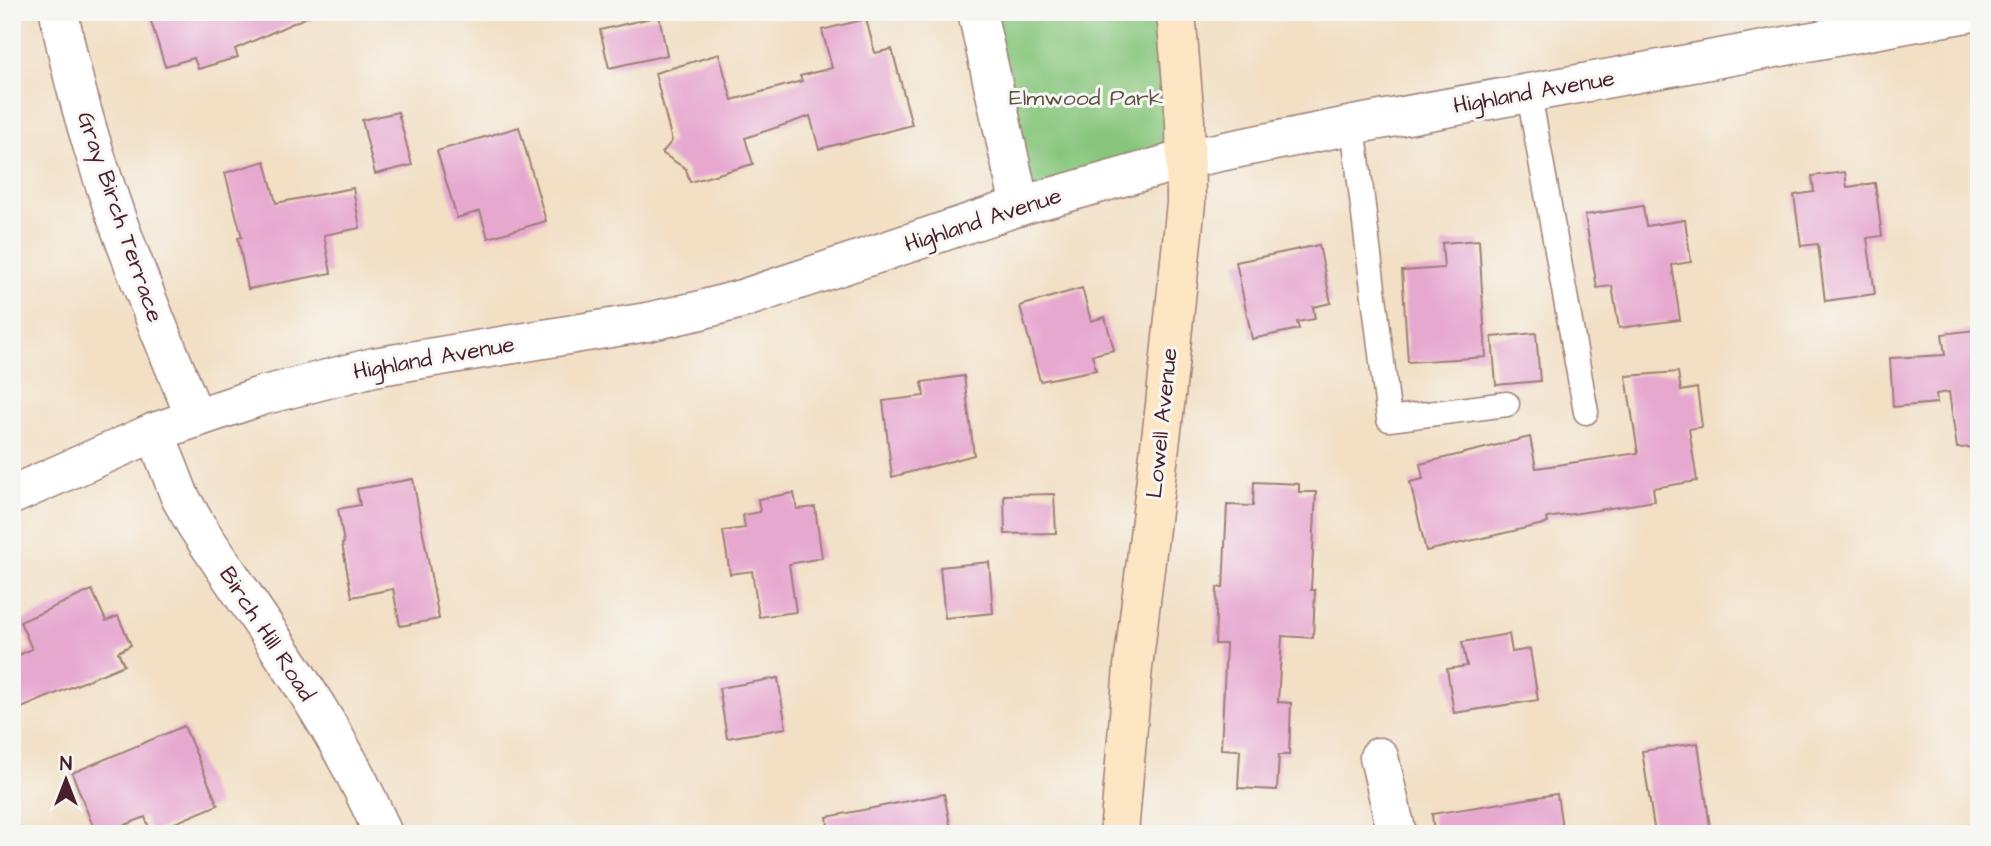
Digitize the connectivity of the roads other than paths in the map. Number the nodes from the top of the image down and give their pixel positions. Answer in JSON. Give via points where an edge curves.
{"nodes":[{"id":1,"x":59,"y":12,"type":"edge"},
{"id":2,"x":977,"y":12,"type":"edge"},
{"id":3,"x":1176,"y":12,"type":"edge"},
{"id":4,"x":1972,"y":12,"type":"edge"},
{"id":5,"x":1832,"y":24,"type":"edge"},
{"id":6,"x":1529,"y":94,"type":"junction"},
{"id":7,"x":1353,"y":125,"type":"junction"},
{"id":8,"x":1186,"y":159,"type":"junction"},
{"id":9,"x":1020,"y":206,"type":"junction"},
{"id":10,"x":1507,"y":404,"type":"dead end"},
{"id":11,"x":1586,"y":412,"type":"dead end"},
{"id":12,"x":195,"y":417,"type":"junction"},
{"id":13,"x":156,"y":432,"type":"junction"},
{"id":14,"x":12,"y":495,"type":"edge"},
{"id":15,"x":1379,"y":757,"type":"dead end"},
{"id":16,"x":383,"y":834,"type":"edge"},
{"id":17,"x":1119,"y":834,"type":"edge"},
{"id":18,"x":1397,"y":834,"type":"edge"}],
"edges":[{"from":1,"to":12,"type":"street","name":"Gray Birch Terrace","via":[[108,192]]},
{"from":2,"to":9,"type":"street"},
{"from":3,"to":8,"type":"street","name":"Lowell Avenue"},
{"from":4,"to":5,"type":"street","name":"Highland Avenue"},
{"from":5,"to":6,"type":"street","name":"Highland Avenue"},
{"from":6,"to":7,"type":"street","name":"Highland Avenue"},
{"from":6,"to":11,"type":"lane"},
{"from":7,"to":8,"type":"street","name":"Highland Avenue"},
{"from":7,"to":10,"type":"lane","via":[[1389,419]]},
{"from":8,"to":9,"type":"street","name":"Highland Avenue"},
{"from":8,"to":17,"type":"street","name":"Lowell Avenue","via":[[1186,202],[1133,667]]},
{"from":9,"to":12,"type":"street","name":"Highland Avenue","via":[[697,311],[374,367]]},
{"from":12,"to":13,"type":"street","name":"Highland Avenue"},
{"from":13,"to":14,"type":"street","name":"Highland Avenue"},
{"from":13,"to":16,"type":"street","name":"Birch Hill Road","via":[[196,526],[321,717]]},
{"from":15,"to":18,"type":"street"}]}
